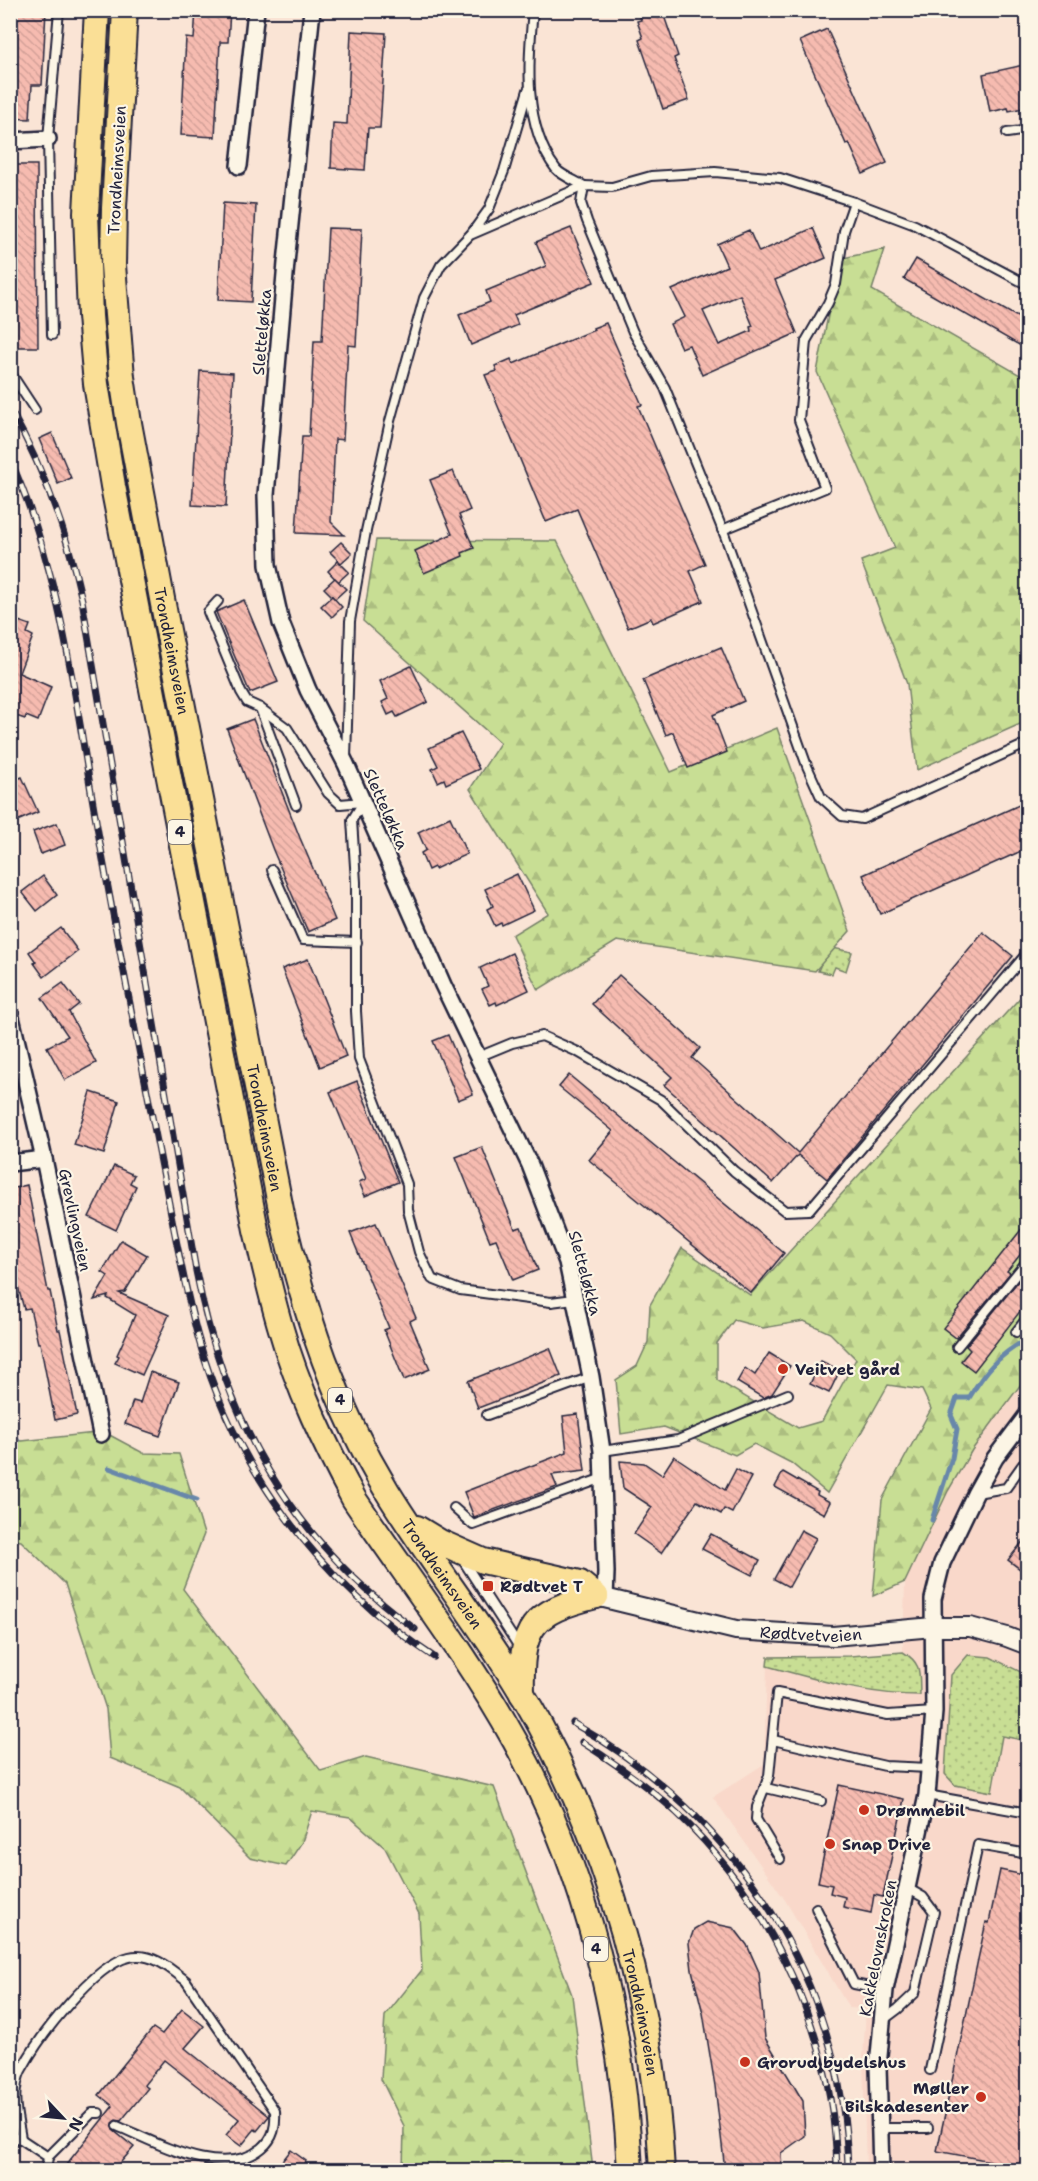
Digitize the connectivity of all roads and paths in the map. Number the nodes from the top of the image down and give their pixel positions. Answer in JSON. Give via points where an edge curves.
{"nodes":[{"id":1,"x":58,"y":10,"type":"edge"},
{"id":2,"x":97,"y":10,"type":"edge"},
{"id":3,"x":125,"y":10,"type":"edge"},
{"id":4,"x":256,"y":10,"type":"edge"},
{"id":5,"x":312,"y":10,"type":"edge"},
{"id":6,"x":533,"y":10,"type":"edge"},
{"id":7,"x":531,"y":82,"type":"junction"},
{"id":8,"x":1028,"y":130,"type":"edge"},
{"id":9,"x":1007,"y":133,"type":"dead end"},
{"id":10,"x":48,"y":139,"type":"junction"},
{"id":11,"x":10,"y":141,"type":"edge"},
{"id":12,"x":239,"y":166,"type":"dead end"},
{"id":13,"x":584,"y":186,"type":"junction"},
{"id":14,"x":854,"y":202,"type":"junction"},
{"id":15,"x":470,"y":235,"type":"junction"},
{"id":16,"x":1028,"y":285,"type":"edge"},
{"id":17,"x":52,"y":335,"type":"dead end"},
{"id":18,"x":10,"y":372,"type":"edge"},
{"id":19,"x":35,"y":410,"type":"dead end"},
{"id":20,"x":722,"y":530,"type":"junction"},
{"id":21,"x":218,"y":601,"type":"dead end"},
{"id":22,"x":260,"y":708,"type":"junction"},
{"id":23,"x":1028,"y":743,"type":"edge"},
{"id":24,"x":346,"y":764,"type":"junction"},
{"id":25,"x":363,"y":802,"type":"junction"},
{"id":26,"x":296,"y":805,"type":"dead end"},
{"id":27,"x":272,"y":870,"type":"dead end"},
{"id":28,"x":357,"y":942,"type":"junction"},
{"id":29,"x":1028,"y":952,"type":"edge"},
{"id":30,"x":10,"y":1013,"type":"edge"},
{"id":31,"x":478,"y":1057,"type":"junction"},
{"id":32,"x":44,"y":1159,"type":"junction"},
{"id":33,"x":10,"y":1163,"type":"edge"},
{"id":34,"x":1028,"y":1260,"type":"edge"},
{"id":35,"x":1019,"y":1270,"type":"junction"},
{"id":36,"x":1028,"y":1276,"type":"edge"},
{"id":37,"x":574,"y":1299,"type":"junction"},
{"id":38,"x":1028,"y":1317,"type":"edge"},
{"id":39,"x":1016,"y":1332,"type":"dead end"},
{"id":40,"x":957,"y":1347,"type":"dead end"},
{"id":41,"x":591,"y":1377,"type":"junction"},
{"id":42,"x":789,"y":1394,"type":"dead end"},
{"id":43,"x":1028,"y":1414,"type":"edge"},
{"id":44,"x":487,"y":1415,"type":"dead end"},
{"id":45,"x":101,"y":1434,"type":"dead end"},
{"id":46,"x":602,"y":1451,"type":"junction"},
{"id":47,"x":1028,"y":1457,"type":"edge"},
{"id":48,"x":603,"y":1478,"type":"junction"},
{"id":49,"x":975,"y":1494,"type":"junction"},
{"id":50,"x":454,"y":1508,"type":"dead end"},
{"id":51,"x":406,"y":1519,"type":"junction"},
{"id":52,"x":457,"y":1551,"type":"junction"},
{"id":53,"x":600,"y":1598,"type":"junction"},
{"id":54,"x":933,"y":1627,"type":"junction"},
{"id":55,"x":1028,"y":1645,"type":"edge"},
{"id":56,"x":523,"y":1653,"type":"junction"},
{"id":57,"x":522,"y":1694,"type":"junction"},
{"id":58,"x":934,"y":1712,"type":"junction"},
{"id":59,"x":773,"y":1740,"type":"junction"},
{"id":60,"x":929,"y":1768,"type":"junction"},
{"id":61,"x":766,"y":1788,"type":"junction"},
{"id":62,"x":927,"y":1795,"type":"junction"},
{"id":63,"x":1027,"y":1799,"type":"edge"},
{"id":64,"x":821,"y":1801,"type":"dead end"},
{"id":65,"x":1026,"y":1813,"type":"edge"},
{"id":66,"x":1028,"y":1854,"type":"edge"},
{"id":67,"x":780,"y":1859,"type":"dead end"},
{"id":68,"x":907,"y":1888,"type":"junction"},
{"id":69,"x":816,"y":1908,"type":"dead end"},
{"id":70,"x":885,"y":1990,"type":"junction"},
{"id":71,"x":882,"y":2021,"type":"junction"},
{"id":72,"x":930,"y":2070,"type":"dead end"},
{"id":73,"x":99,"y":2113,"type":"dead end"},
{"id":74,"x":117,"y":2126,"type":"dead end"},
{"id":75,"x":878,"y":2128,"type":"junction"},
{"id":76,"x":928,"y":2128,"type":"dead end"},
{"id":77,"x":10,"y":2137,"type":"edge"},
{"id":78,"x":21,"y":2139,"type":"junction"},
{"id":79,"x":48,"y":2157,"type":"junction"},
{"id":80,"x":46,"y":2170,"type":"edge"},
{"id":81,"x":630,"y":2170,"type":"edge"},
{"id":82,"x":662,"y":2170,"type":"edge"},
{"id":83,"x":881,"y":2170,"type":"edge"}],
"edges":[{"from":1,"to":10,"type":"lane"},
{"from":2,"to":81,"type":"highway","name":"Trondheimsveien","number":"4","via":[[86,213],[96,384],[271,1291],[297,1378],[335,1464],[354,1499],[497,1711],[565,1846],[615,2026],[627,2111]]},
{"from":3,"to":51,"type":"highway","name":"Trondheimsveien","number":"4","via":[[114,265],[129,423],[295,1271],[308,1318],[342,1403],[366,1454]]},
{"from":4,"to":12,"type":"street"},
{"from":5,"to":24,"type":"street","name":"Sletteløkka","via":[[267,483],[268,565],[281,623],[308,690]]},
{"from":6,"to":7,"type":"lane"},
{"from":7,"to":13,"type":"lane","via":[[540,141],[557,171]]},
{"from":7,"to":15,"type":"lane","via":[[489,209]]},
{"from":8,"to":9,"type":"lane"},
{"from":10,"to":11,"type":"street"},
{"from":10,"to":17,"type":"lane"},
{"from":13,"to":14,"type":"lane","via":[[612,187],[651,176],[715,172],[780,178]]},
{"from":13,"to":15,"type":"lane"},
{"from":13,"to":20,"type":"lane","via":[[581,203],[587,221],[633,332],[664,388]]},
{"from":14,"to":16,"type":"lane","via":[[915,225]]},
{"from":14,"to":20,"type":"lane","via":[[844,231],[836,284],[806,341],[799,420],[825,488]]},
{"from":15,"to":24,"type":"lane","via":[[441,265],[424,298],[390,421],[350,621]]},
{"from":18,"to":19,"type":"lane"},
{"from":20,"to":23,"type":"lane","via":[[807,766],[821,797],[842,816],[862,819]]},
{"from":21,"to":22,"type":"lane","via":[[208,612],[241,692],[247,702]]},
{"from":22,"to":25,"type":"lane","via":[[287,728],[328,793],[340,804]]},
{"from":22,"to":26,"type":"lane"},
{"from":24,"to":25,"type":"street","name":"Sletteløkka"},
{"from":25,"to":28,"type":"lane","via":[[352,820]]},
{"from":25,"to":31,"type":"street","name":"Sletteløkka"},
{"from":27,"to":28,"type":"lane","via":[[303,940]]},
{"from":28,"to":37,"type":"lane","via":[[359,1059],[407,1184],[408,1210],[419,1252],[432,1280],[460,1290],[551,1302]]},
{"from":29,"to":31,"type":"lane","via":[[808,1210],[785,1211],[734,1171],[661,1100],[551,1040],[542,1036]]},
{"from":30,"to":32,"type":"street","name":"Grevlingveien"},
{"from":31,"to":37,"type":"street","name":"Sletteløkka","via":[[530,1165],[567,1262]]},
{"from":32,"to":33,"type":"street"},
{"from":32,"to":45,"type":"street","name":"Grevlingveien"},
{"from":34,"to":35,"type":"lane"},
{"from":35,"to":36,"type":"lane"},
{"from":35,"to":40,"type":"lane"},
{"from":37,"to":41,"type":"street","name":"Sletteløkka"},
{"from":38,"to":39,"type":"lane"},
{"from":41,"to":44,"type":"lane"},
{"from":41,"to":46,"type":"street","name":"Sletteløkka"},
{"from":42,"to":46,"type":"lane","via":[[678,1440]]},
{"from":43,"to":49,"type":"street","name":"Kakkelovnskroken","via":[[995,1458]]},
{"from":46,"to":48,"type":"street","name":"Sletteløkka"},
{"from":47,"to":49,"type":"lane","via":[[1006,1488]]},
{"from":48,"to":50,"type":"lane","via":[[472,1525]]},
{"from":48,"to":53,"type":"street","name":"Sletteløkka","via":[[606,1572]]},
{"from":49,"to":54,"type":"street","name":"Kakkelovnskroken","via":[[942,1563],[933,1599]]},
{"from":51,"to":52,"type":"highway"},
{"from":51,"to":57,"type":"highway","name":"Trondheimsveien","number":"4"},
{"from":52,"to":53,"type":"highway","via":[[580,1584]]},
{"from":52,"to":56,"type":"lane"},
{"from":53,"to":54,"type":"street","name":"Rødtvetveien","via":[[736,1630],[834,1636]]},
{"from":53,"to":56,"type":"highway","via":[[560,1606],[538,1619]]},
{"from":54,"to":55,"type":"street","name":"Rødtvetveien","via":[[970,1627]]},
{"from":54,"to":58,"type":"street","name":"Kakkelovnskroken"},
{"from":56,"to":57,"type":"highway"},
{"from":57,"to":82,"type":"highway","name":"Trondheimsveien","number":"4","via":[[578,1802],[622,1928],[651,2057]]},
{"from":58,"to":59,"type":"lane","via":[[888,1715],[777,1693]]},
{"from":58,"to":60,"type":"street","name":"Kakkelovnskroken"},
{"from":59,"to":60,"type":"lane","via":[[885,1766]]},
{"from":59,"to":61,"type":"lane"},
{"from":60,"to":62,"type":"street","name":"Kakkelovnskroken"},
{"from":61,"to":64,"type":"lane"},
{"from":61,"to":67,"type":"lane","via":[[756,1819]]},
{"from":62,"to":65,"type":"lane"},
{"from":62,"to":68,"type":"street","name":"Kakkelovnskroken"},
{"from":63,"to":65,"type":"lane"},
{"from":66,"to":72,"type":"lane","via":[[978,1845]]},
{"from":68,"to":70,"type":"street","name":"Kakkelovnskroken"},
{"from":68,"to":71,"type":"lane","via":[[923,1897],[934,1912],[915,1993]]},
{"from":69,"to":70,"type":"lane","via":[[854,1984]]},
{"from":70,"to":71,"type":"street","name":"Kakkelovnskroken"},
{"from":71,"to":75,"type":"street","name":"Kakkelovnskroken"},
{"from":73,"to":79,"type":"lane","via":[[92,2113]]},
{"from":74,"to":78,"type":"lane","via":[[186,2155],[213,2161],[252,2156],[265,2145],[276,2127],[275,2111],[186,1981],[150,1957],[130,1957],[109,1966],[90,1981],[54,2022],[22,2069],[15,2092]]},
{"from":75,"to":76,"type":"lane"},
{"from":75,"to":83,"type":"street","name":"Kakkelovnskroken"},
{"from":77,"to":78,"type":"lane"},
{"from":78,"to":79,"type":"lane"},
{"from":79,"to":80,"type":"lane"}]}
